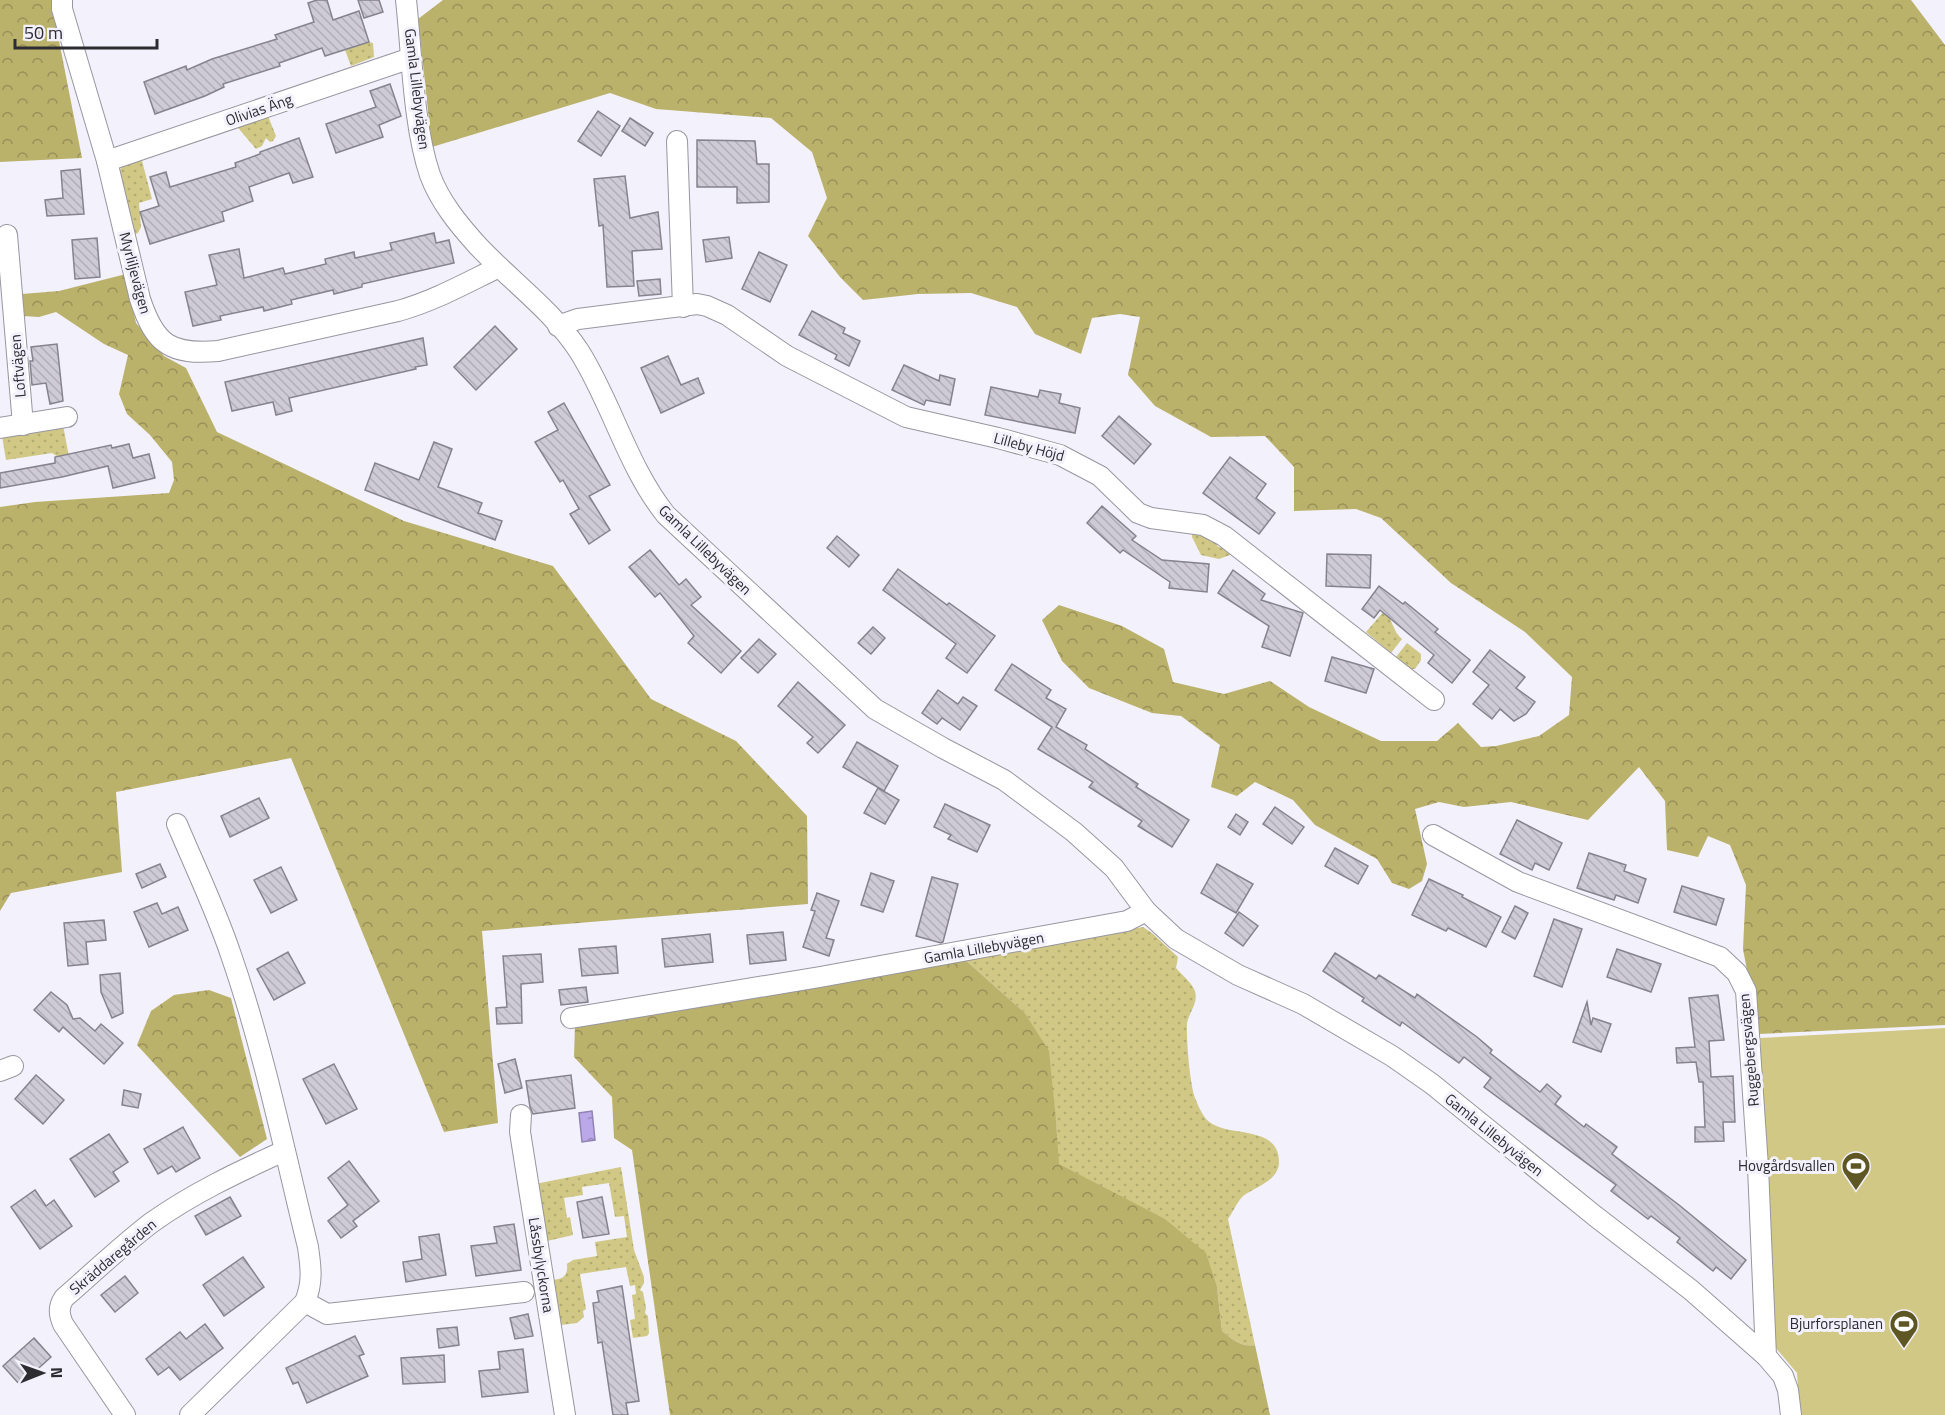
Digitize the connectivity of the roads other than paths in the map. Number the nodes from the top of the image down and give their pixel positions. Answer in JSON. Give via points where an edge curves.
{"nodes":[{"id":1,"x":62,"y":0,"type":"edge"},
{"id":2,"x":406,"y":0,"type":"edge"},
{"id":3,"x":411,"y":58,"type":"junction"},
{"id":4,"x":677,"y":141,"type":"dead end"},
{"id":5,"x":107,"y":161,"type":"junction"},
{"id":6,"x":7,"y":235,"type":"dead end"},
{"id":7,"x":499,"y":267,"type":"junction"},
{"id":8,"x":683,"y":307,"type":"junction"},
{"id":9,"x":558,"y":326,"type":"junction"},
{"id":10,"x":67,"y":417,"type":"dead end"},
{"id":11,"x":23,"y":425,"type":"junction"},
{"id":12,"x":0,"y":428,"type":"edge"},
{"id":13,"x":1434,"y":700,"type":"dead end"},
{"id":14,"x":177,"y":824,"type":"dead end"},
{"id":15,"x":1433,"y":835,"type":"dead end"},
{"id":16,"x":1146,"y":911,"type":"junction"},
{"id":17,"x":570,"y":1018,"type":"dead end"},
{"id":18,"x":521,"y":1115,"type":"dead end"},
{"id":19,"x":284,"y":1151,"type":"junction"},
{"id":20,"x":524,"y":1292,"type":"dead end"},
{"id":21,"x":305,"y":1302,"type":"junction"},
{"id":22,"x":1766,"y":1356,"type":"junction"},
{"id":23,"x":125,"y":1415,"type":"edge"},
{"id":24,"x":190,"y":1415,"type":"edge"},
{"id":25,"x":565,"y":1415,"type":"edge"},
{"id":26,"x":1791,"y":1415,"type":"edge"}],
"edges":[{"from":1,"to":5,"type":"street","name":"Myrliljevägen"},
{"from":2,"to":3,"type":"street","name":"Gamla Lillebyvägen"},
{"from":3,"to":5,"type":"street","name":"Olivias Äng"},
{"from":3,"to":7,"type":"street","name":"Gamla Lillebyvägen","via":[[431,176],[448,209]]},
{"from":4,"to":8,"type":"street"},
{"from":5,"to":7,"type":"street","name":"Myrliljevägen","via":[[145,315],[166,343],[180,350],[218,351],[399,311],[452,291]]},
{"from":6,"to":11,"type":"street","name":"Loftvägen"},
{"from":7,"to":9,"type":"street","name":"Gamla Lillebyvägen"},
{"from":8,"to":9,"type":"street","name":"Lilleby Höjd","via":[[578,319]]},
{"from":8,"to":13,"type":"street","name":"Lilleby Höjd","via":[[697,304],[726,315],[787,356],[906,417],[1060,454],[1100,476],[1138,513],[1203,525],[1224,536]]},
{"from":9,"to":16,"type":"street","name":"Gamla Lillebyvägen","via":[[584,359],[642,478],[666,515],[875,709],[1028,796],[1100,853]]},
{"from":10,"to":11,"type":"street"},
{"from":11,"to":12,"type":"street"},
{"from":14,"to":19,"type":"street","via":[[232,956],[256,1034]]},
{"from":15,"to":22,"type":"street","name":"Ruggebergsvägen","via":[[1518,882],[1720,957],[1737,973],[1746,991]]},
{"from":16,"to":17,"type":"street","name":"Gamla Lillebyvägen","via":[[1127,921]]},
{"from":16,"to":22,"type":"street","name":"Gamla Lillebyvägen","via":[[1195,952],[1303,1004],[1432,1084],[1691,1290]]},
{"from":18,"to":25,"type":"street","name":"Låssbylyckorna","via":[[520,1132]]},
{"from":19,"to":21,"type":"street","via":[[312,1273]]},
{"from":19,"to":23,"type":"street","name":"Skräddaregården","via":[[175,1207],[131,1238],[60,1303],[63,1324]]},
{"from":20,"to":21,"type":"street","via":[[327,1314]]},
{"from":21,"to":24,"type":"street"},
{"from":22,"to":26,"type":"street","name":"Gamla Lillebyvägen","via":[[1783,1376]]}]}
